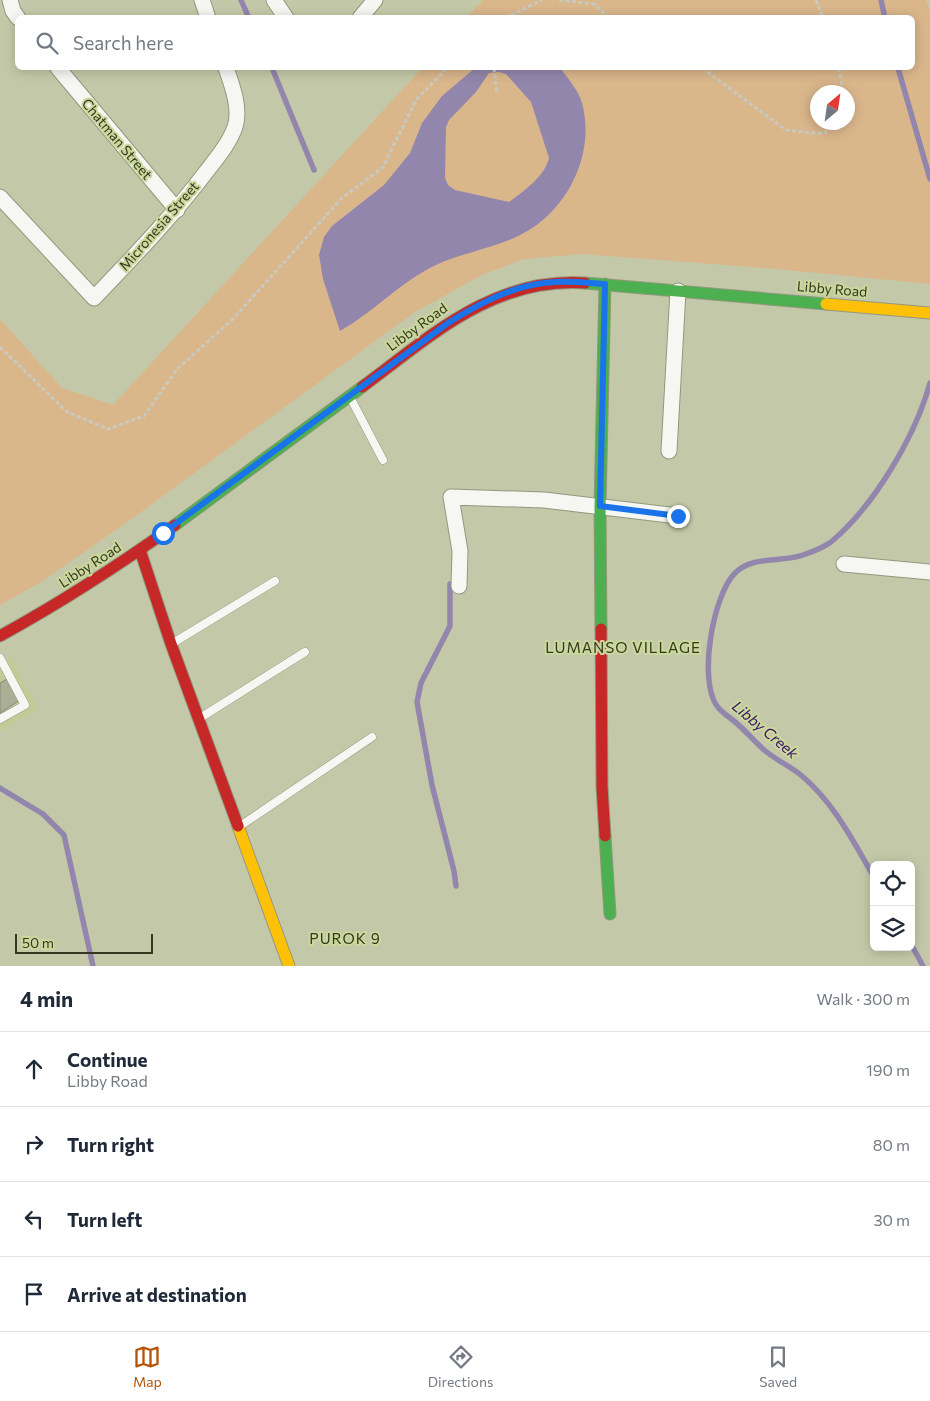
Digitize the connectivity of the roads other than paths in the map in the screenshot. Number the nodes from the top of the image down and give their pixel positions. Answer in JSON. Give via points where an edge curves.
{"nodes":[{"id":1,"x":10,"y":0,"type":"edge"},
{"id":2,"x":202,"y":0,"type":"edge"},
{"id":3,"x":274,"y":0,"type":"edge"},
{"id":4,"x":375,"y":0,"type":"edge"},
{"id":5,"x":16,"y":15,"type":"edge"},
{"id":6,"x":207,"y":15,"type":"edge"},
{"id":7,"x":284,"y":15,"type":"edge"},
{"id":8,"x":362,"y":15,"type":"edge"},
{"id":9,"x":60,"y":70,"type":"edge"},
{"id":10,"x":227,"y":70,"type":"edge"},
{"id":11,"x":0,"y":197,"type":"edge"},
{"id":12,"x":177,"y":210,"type":"junction"},
{"id":13,"x":605,"y":284,"type":"junction"},
{"id":14,"x":678,"y":290,"type":"junction"},
{"id":15,"x":924,"y":313,"type":"edge"},
{"id":16,"x":349,"y":395,"type":"junction"},
{"id":17,"x":669,"y":452,"type":"dead end"},
{"id":18,"x":383,"y":460,"type":"dead end"},
{"id":19,"x":600,"y":506,"type":"junction"},
{"id":20,"x":678,"y":516,"type":"dead end"},
{"id":21,"x":140,"y":550,"type":"junction"},
{"id":22,"x":844,"y":564,"type":"dead end"},
{"id":23,"x":930,"y":572,"type":"edge"},
{"id":24,"x":275,"y":581,"type":"dead end"},
{"id":25,"x":459,"y":586,"type":"dead end"},
{"id":26,"x":0,"y":636,"type":"edge"},
{"id":27,"x":171,"y":644,"type":"junction"},
{"id":28,"x":306,"y":652,"type":"dead end"},
{"id":29,"x":0,"y":658,"type":"edge"},
{"id":30,"x":0,"y":719,"type":"edge"},
{"id":31,"x":199,"y":719,"type":"junction"},
{"id":32,"x":372,"y":738,"type":"dead end"},
{"id":33,"x":238,"y":828,"type":"junction"},
{"id":34,"x":610,"y":914,"type":"dead end"},
{"id":35,"x":290,"y":966,"type":"edge"}],
"edges":[{"from":1,"to":5,"type":"street"},
{"from":2,"to":6,"type":"street"},
{"from":3,"to":7,"type":"street"},
{"from":4,"to":8,"type":"street"},
{"from":9,"to":12,"type":"street","name":"Chatman Street"},
{"from":10,"to":12,"type":"street","name":"Micronesia Street","via":[[233,87],[235,126],[220,153]]},
{"from":11,"to":12,"type":"street","name":"Micronesia Street","via":[[94,298]]},
{"from":13,"to":14,"type":"street","name":"Libby Road"},
{"from":13,"to":16,"type":"street","name":"Libby Road","via":[[555,282],[523,287],[482,302]]},
{"from":13,"to":19,"type":"street"},
{"from":14,"to":15,"type":"street","name":"Libby Road"},
{"from":14,"to":17,"type":"street"},
{"from":16,"to":18,"type":"lane"},
{"from":16,"to":21,"type":"street","name":"Libby Road"},
{"from":19,"to":20,"type":"street"},
{"from":19,"to":25,"type":"street","via":[[501,497],[451,497],[460,551]]},
{"from":19,"to":34,"type":"street","via":[[602,788]]},
{"from":21,"to":26,"type":"street","name":"Libby Road","via":[[62,601]]},
{"from":21,"to":27,"type":"street"},
{"from":22,"to":23,"type":"street"},
{"from":24,"to":27,"type":"lane"},
{"from":27,"to":31,"type":"street"},
{"from":28,"to":31,"type":"lane"},
{"from":29,"to":30,"type":"lane","via":[[25,705]]},
{"from":31,"to":33,"type":"street"},
{"from":32,"to":33,"type":"lane"},
{"from":33,"to":35,"type":"street"}]}
